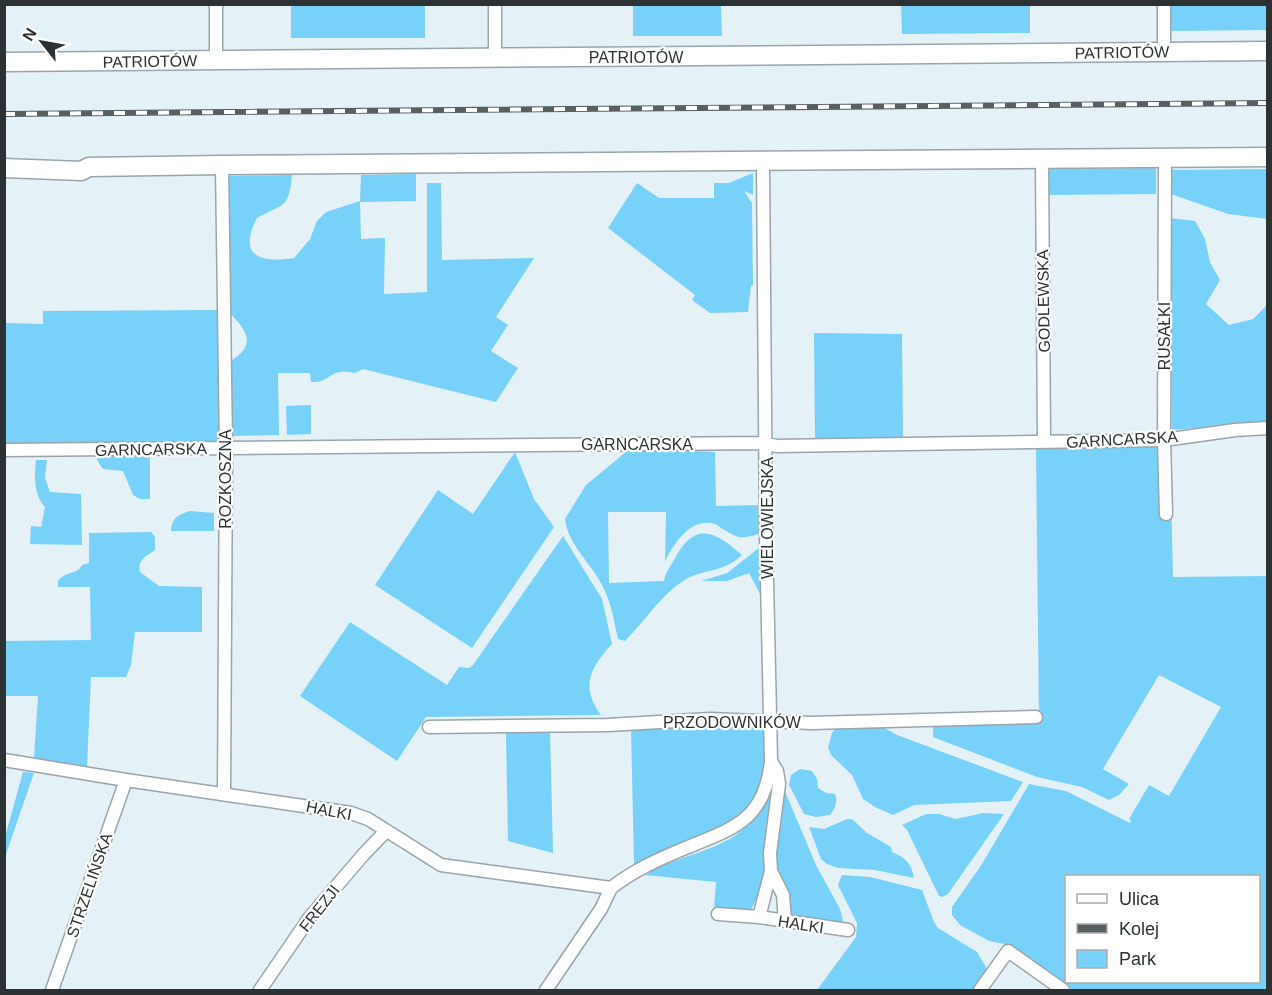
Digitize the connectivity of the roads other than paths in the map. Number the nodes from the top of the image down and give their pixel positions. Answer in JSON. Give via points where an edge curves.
{"nodes":[{"id":1,"x":216,"y":4,"type":"edge"},
{"id":2,"x":495,"y":4,"type":"edge"},
{"id":3,"x":1164,"y":4,"type":"edge"},
{"id":4,"x":1268,"y":51,"type":"edge"},
{"id":5,"x":1164,"y":52,"type":"junction"},
{"id":6,"x":495,"y":58,"type":"junction"},
{"id":7,"x":216,"y":60,"type":"junction"},
{"id":8,"x":4,"y":62,"type":"edge"},
{"id":9,"x":1268,"y":157,"type":"edge"},
{"id":10,"x":1165,"y":159,"type":"junction"},
{"id":11,"x":1042,"y":160,"type":"junction"},
{"id":12,"x":763,"y":162,"type":"junction"},
{"id":13,"x":222,"y":165,"type":"junction"},
{"id":14,"x":4,"y":168,"type":"edge"},
{"id":15,"x":1268,"y":428,"type":"edge"},
{"id":16,"x":1164,"y":440,"type":"junction"},
{"id":17,"x":1044,"y":442,"type":"junction"},
{"id":18,"x":766,"y":444,"type":"junction"},
{"id":19,"x":226,"y":448,"type":"junction"},
{"id":20,"x":4,"y":450,"type":"edge"},
{"id":21,"x":1166,"y":514,"type":"dead end"},
{"id":22,"x":1036,"y":717,"type":"dead end"},
{"id":23,"x":770,"y":722,"type":"junction"},
{"id":24,"x":429,"y":727,"type":"dead end"},
{"id":25,"x":4,"y":760,"type":"edge"},
{"id":26,"x":771,"y":761,"type":"junction"},
{"id":27,"x":126,"y":780,"type":"junction"},
{"id":28,"x":225,"y":793,"type":"junction"},
{"id":29,"x":386,"y":831,"type":"junction"},
{"id":30,"x":771,"y":871,"type":"junction"},
{"id":31,"x":611,"y":888,"type":"junction"},
{"id":32,"x":718,"y":914,"type":"dead end"},
{"id":33,"x":759,"y":917,"type":"junction"},
{"id":34,"x":785,"y":921,"type":"junction"},
{"id":35,"x":848,"y":930,"type":"dead end"},
{"id":36,"x":52,"y":990,"type":"edge"},
{"id":37,"x":260,"y":990,"type":"edge"},
{"id":38,"x":546,"y":990,"type":"edge"},
{"id":39,"x":980,"y":990,"type":"edge"},
{"id":40,"x":1063,"y":990,"type":"edge"}],
"edges":[{"from":1,"to":7,"type":"street"},
{"from":2,"to":6,"type":"street"},
{"from":3,"to":5,"type":"street"},
{"from":4,"to":5,"type":"main road","name":"PATRIOTÓW"},
{"from":5,"to":6,"type":"main road","name":"PATRIOTÓW"},
{"from":6,"to":7,"type":"main road","name":"PATRIOTÓW"},
{"from":7,"to":8,"type":"main road","name":"PATRIOTÓW"},
{"from":9,"to":10,"type":"main road"},
{"from":10,"to":11,"type":"main road"},
{"from":10,"to":16,"type":"street","name":"RUSAŁKI"},
{"from":11,"to":12,"type":"main road"},
{"from":11,"to":17,"type":"street","name":"GODLEWSKA"},
{"from":12,"to":13,"type":"main road"},
{"from":12,"to":18,"type":"street","name":"WIELOWIEJSKA"},
{"from":13,"to":14,"type":"main road","via":[[88,167],[79,161],[62,160],[34,168]]},
{"from":13,"to":19,"type":"street","name":"ROZKOSZNA"},
{"from":15,"to":16,"type":"street","name":"GARNCARSKA"},
{"from":16,"to":17,"type":"street","name":"GARNCARSKA"},
{"from":16,"to":21,"type":"street","name":"RUSAŁKI"},
{"from":17,"to":18,"type":"street","name":"GARNCARSKA"},
{"from":18,"to":19,"type":"street","name":"GARNCARSKA"},
{"from":18,"to":23,"type":"street","name":"WIELOWIEJSKA"},
{"from":19,"to":20,"type":"street","name":"GARNCARSKA"},
{"from":19,"to":28,"type":"street","name":"ROZKOSZNA"},
{"from":22,"to":23,"type":"street","name":"PRZODOWNIKÓW"},
{"from":23,"to":24,"type":"street","name":"PRZODOWNIKÓW","via":[[710,719],[608,725]]},
{"from":23,"to":26,"type":"street","name":"WIELOWIEJSKA"},
{"from":25,"to":27,"type":"street","name":"HALKI"},
{"from":26,"to":30,"type":"street","name":"WIELOWIEJSKA","via":[[778,784]]},
{"from":26,"to":31,"type":"street","via":[[762,795],[741,824],[665,856]]},
{"from":27,"to":28,"type":"street","name":"HALKI"},
{"from":27,"to":36,"type":"street","name":"STRZELIŃSKA"},
{"from":28,"to":29,"type":"street","name":"HALKI","via":[[351,813]]},
{"from":29,"to":31,"type":"street","name":"HALKI","via":[[441,865]]},
{"from":29,"to":37,"type":"street","name":"FREZJI","via":[[310,917]]},
{"from":30,"to":33,"type":"street","name":"WIELOWIEJSKA"},
{"from":30,"to":34,"type":"street","name":"WIELOWIEJSKA","via":[[783,895]]},
{"from":31,"to":38,"type":"street"},
{"from":32,"to":33,"type":"street","name":"HALKI"},
{"from":33,"to":34,"type":"street","name":"HALKI"},
{"from":34,"to":35,"type":"street","name":"HALKI"},
{"from":39,"to":40,"type":"street","via":[[1008,951]]}]}
